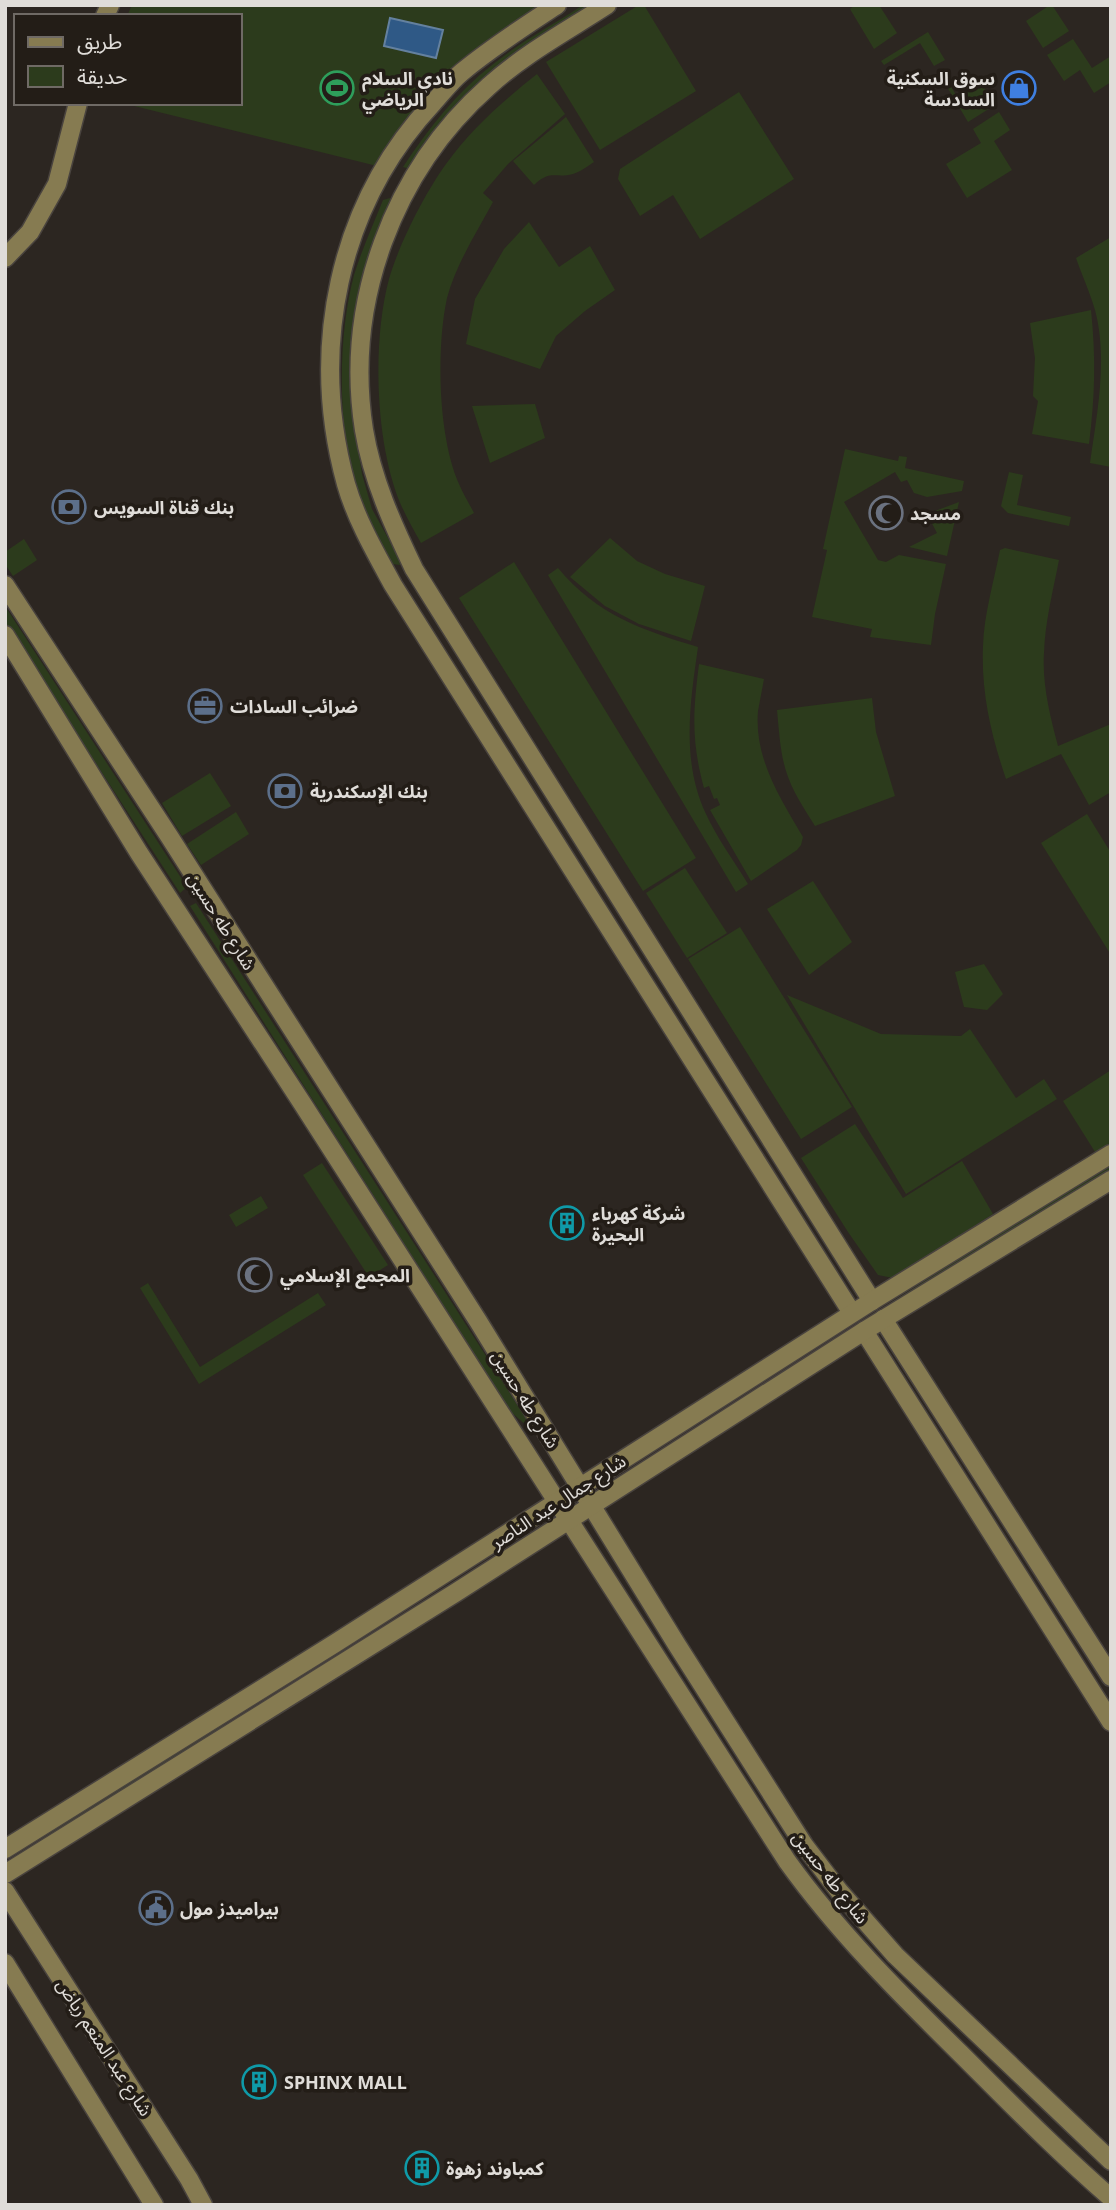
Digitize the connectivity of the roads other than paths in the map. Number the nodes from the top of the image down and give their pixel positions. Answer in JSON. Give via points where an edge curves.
{"nodes":[{"id":1,"x":557,"y":5,"type":"edge"},
{"id":2,"x":607,"y":5,"type":"edge"},
{"id":3,"x":77,"y":105,"type":"edge"},
{"id":4,"x":5,"y":258,"type":"edge"},
{"id":5,"x":414,"y":569,"type":"junction"},
{"id":6,"x":5,"y":585,"type":"edge"},
{"id":7,"x":393,"y":585,"type":"junction"},
{"id":8,"x":5,"y":635,"type":"edge"},
{"id":9,"x":196,"y":881,"type":"junction"},
{"id":10,"x":170,"y":899,"type":"junction"},
{"id":11,"x":1111,"y":1154,"type":"edge"},
{"id":12,"x":1111,"y":1180,"type":"edge"},
{"id":13,"x":1063,"y":1183,"type":"junction"},
{"id":14,"x":1036,"y":1200,"type":"junction"},
{"id":15,"x":1075,"y":1202,"type":"junction"},
{"id":16,"x":1047,"y":1219,"type":"junction"},
{"id":17,"x":872,"y":1301,"type":"junction"},
{"id":18,"x":852,"y":1313,"type":"junction"},
{"id":19,"x":883,"y":1319,"type":"junction"},
{"id":20,"x":864,"y":1331,"type":"junction"},
{"id":21,"x":679,"y":1423,"type":"junction"},
{"id":22,"x":690,"y":1441,"type":"junction"},
{"id":23,"x":580,"y":1486,"type":"junction"},
{"id":24,"x":557,"y":1502,"type":"junction"},
{"id":25,"x":591,"y":1504,"type":"junction"},
{"id":26,"x":568,"y":1520,"type":"junction"},
{"id":27,"x":511,"y":1532,"type":"junction"},
{"id":28,"x":522,"y":1549,"type":"junction"},
{"id":29,"x":1111,"y":1677,"type":"edge"},
{"id":30,"x":1111,"y":1722,"type":"edge"},
{"id":31,"x":5,"y":1849,"type":"edge"},
{"id":32,"x":5,"y":1874,"type":"edge"},
{"id":33,"x":5,"y":1891,"type":"edge"},
{"id":34,"x":5,"y":1962,"type":"edge"},
{"id":35,"x":1111,"y":2161,"type":"edge"},
{"id":36,"x":1111,"y":2199,"type":"edge"},
{"id":37,"x":154,"y":2205,"type":"edge"},
{"id":38,"x":203,"y":2205,"type":"edge"}],
"edges":[{"from":1,"to":7,"type":"main road","via":[[460,74],[415,122],[370,194],[337,289],[329,366],[334,433],[368,541]]},
{"from":2,"to":5,"type":"main road","via":[[510,68],[469,104],[405,188],[384,238],[361,332],[359,382],[375,478]]},
{"from":3,"to":4,"type":"main road","via":[[57,184],[30,232]]},
{"from":5,"to":7,"type":"main road"},
{"from":5,"to":17,"type":"main road"},
{"from":6,"to":9,"type":"main road","name":"شارع طه حسين"},
{"from":7,"to":18,"type":"main road"},
{"from":8,"to":10,"type":"main road","name":"شارع طه حسين"},
{"from":9,"to":10,"type":"main road"},
{"from":9,"to":23,"type":"main road","name":"شارع طه حسين"},
{"from":10,"to":24,"type":"main road","name":"شارع طه حسين"},
{"from":11,"to":13,"type":"main road","name":"شارع جمال عبد الناصر"},
{"from":12,"to":15,"type":"main road","name":"شارع جمال عبد الناصر"},
{"from":13,"to":14,"type":"main road","name":"شارع جمال عبد الناصر"},
{"from":13,"to":15,"type":"main road"},
{"from":14,"to":16,"type":"main road"},
{"from":14,"to":17,"type":"main road","name":"شارع جمال عبد الناصر"},
{"from":15,"to":16,"type":"main road","name":"شارع جمال عبد الناصر"},
{"from":16,"to":19,"type":"main road","name":"شارع جمال عبد الناصر"},
{"from":17,"to":18,"type":"main road","name":"شارع جمال عبد الناصر"},
{"from":18,"to":21,"type":"main road","name":"شارع جمال عبد الناصر"},
{"from":19,"to":20,"type":"main road","name":"شارع جمال عبد الناصر"},
{"from":19,"to":29,"type":"main road"},
{"from":20,"to":22,"type":"main road","name":"شارع جمال عبد الناصر"},
{"from":20,"to":30,"type":"main road"},
{"from":21,"to":22,"type":"main road"},
{"from":21,"to":23,"type":"main road","name":"شارع جمال عبد الناصر"},
{"from":22,"to":25,"type":"main road","name":"شارع جمال عبد الناصر"},
{"from":23,"to":24,"type":"main road","name":"شارع جمال عبد الناصر"},
{"from":23,"to":25,"type":"main road","name":"شارع طه حسين"},
{"from":24,"to":26,"type":"main road","name":"شارع طه حسين"},
{"from":24,"to":27,"type":"main road","name":"شارع جمال عبد الناصر"},
{"from":25,"to":26,"type":"main road","name":"شارع جمال عبد الناصر"},
{"from":25,"to":35,"type":"main road","name":"شارع طه حسين","via":[[778,1805],[839,1891],[915,1975]]},
{"from":26,"to":28,"type":"main road","name":"شارع جمال عبد الناصر"},
{"from":26,"to":36,"type":"main road","name":"شارع طه حسين","via":[[770,1838],[821,1907],[878,1971]]},
{"from":27,"to":28,"type":"main road"},
{"from":27,"to":31,"type":"main road","name":"شارع جمال عبد الناصر"},
{"from":28,"to":32,"type":"main road","name":"شارع جمال عبد الناصر"},
{"from":33,"to":38,"type":"main road","name":"شارع عبد المنعم رياض"},
{"from":34,"to":37,"type":"main road"}]}
